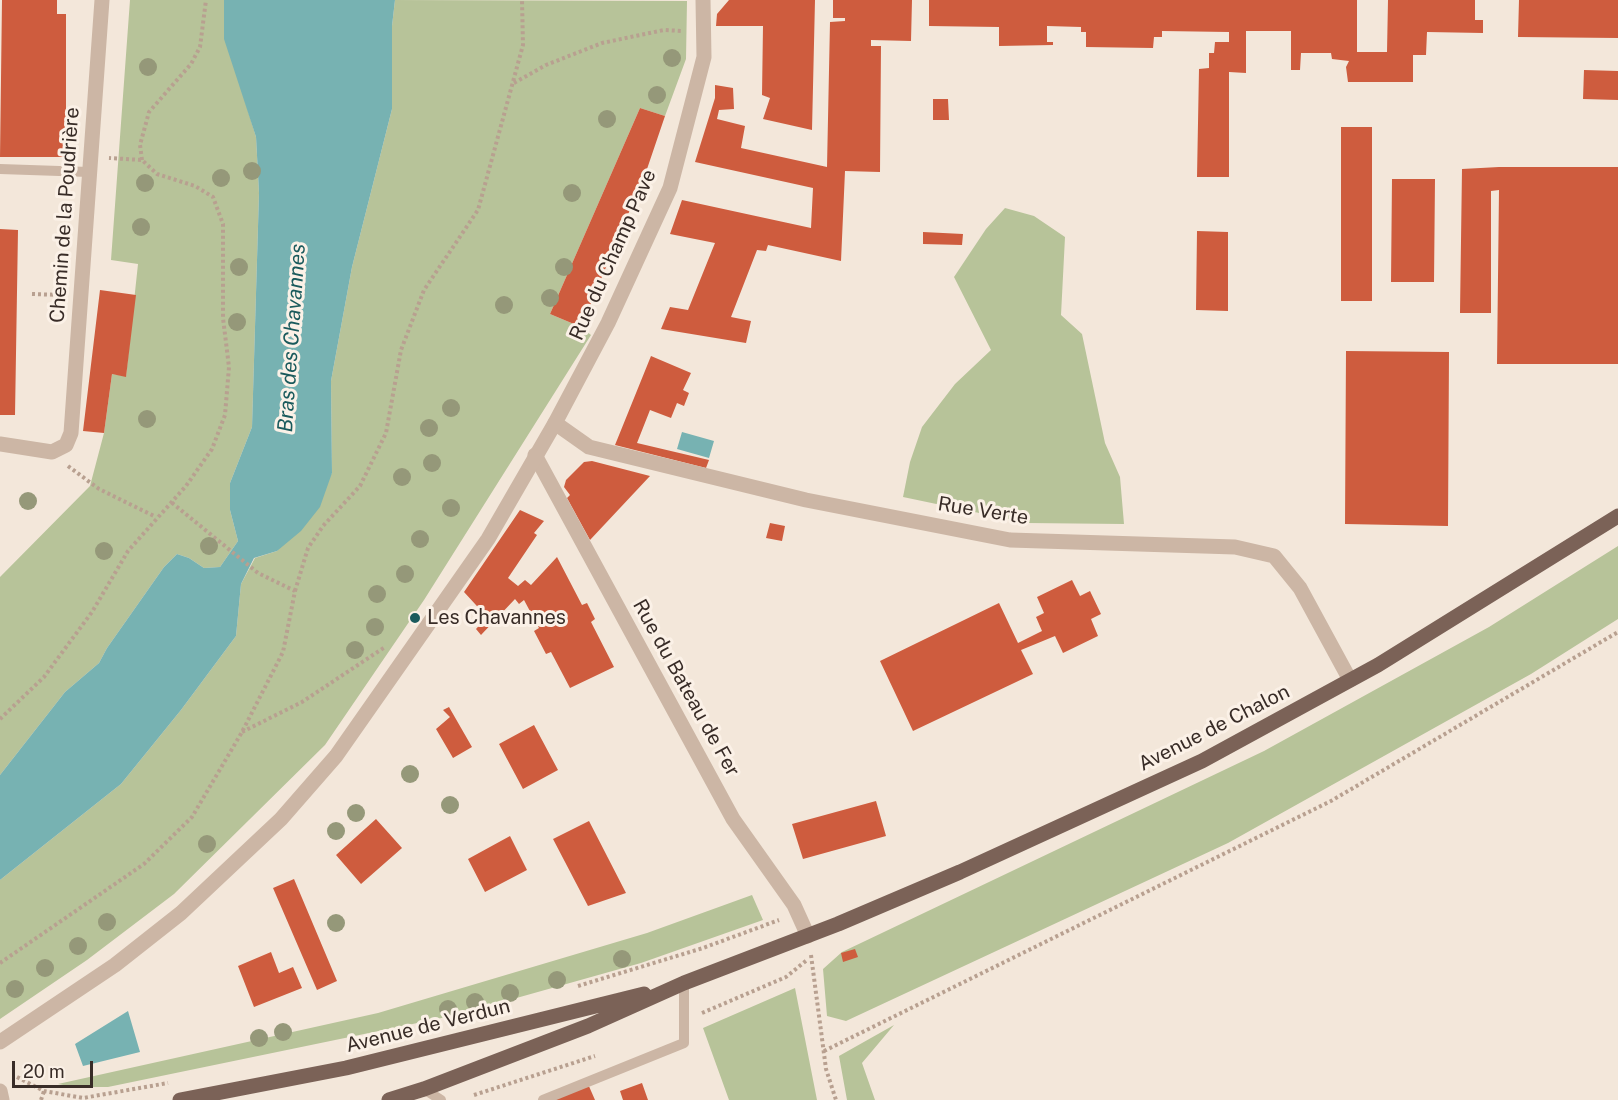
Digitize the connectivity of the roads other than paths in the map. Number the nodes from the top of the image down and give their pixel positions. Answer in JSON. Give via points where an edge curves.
{"nodes":[{"id":1,"x":102,"y":0,"type":"edge"},
{"id":2,"x":703,"y":0,"type":"edge"},
{"id":3,"x":0,"y":169,"type":"edge"},
{"id":4,"x":89,"y":172,"type":"junction"},
{"id":5,"x":555,"y":423,"type":"junction"},
{"id":6,"x":0,"y":444,"type":"edge"},
{"id":7,"x":535,"y":455,"type":"junction"},
{"id":8,"x":1618,"y":516,"type":"edge"},
{"id":9,"x":1350,"y":680,"type":"junction"},
{"id":10,"x":808,"y":936,"type":"junction"},
{"id":11,"x":684,"y":983,"type":"junction"},
{"id":12,"x":0,"y":1042,"type":"edge"},
{"id":13,"x":424,"y":1089,"type":"junction"},
{"id":14,"x":0,"y":1091,"type":"edge"},
{"id":15,"x":2,"y":1100,"type":"edge"},
{"id":16,"x":180,"y":1100,"type":"edge"},
{"id":17,"x":389,"y":1100,"type":"edge"},
{"id":18,"x":441,"y":1100,"type":"edge"},
{"id":19,"x":543,"y":1100,"type":"edge"}],
"edges":[{"from":1,"to":4,"type":"street","name":"Chemin de la Poudrière"},
{"from":2,"to":5,"type":"street","name":"Rue du Champ Pave","via":[[704,57],[670,188],[608,323]]},
{"from":3,"to":4,"type":"lane"},
{"from":4,"to":6,"type":"street","name":"Chemin de la Poudrière","via":[[71,433],[66,445],[52,452]]},
{"from":5,"to":7,"type":"street","name":"Rue du Champ Pave"},
{"from":5,"to":9,"type":"street","name":"Rue Verte","via":[[589,447],[806,500],[1010,540],[1235,547],[1274,556],[1300,588]]},
{"from":7,"to":10,"type":"street","name":"Rue du Bateau de Fer","via":[[733,819],[798,913]]},
{"from":7,"to":12,"type":"street","name":"Rue du Champ Pave","via":[[488,539],[336,756],[281,819],[212,886],[115,965]]},
{"from":8,"to":9,"type":"main road","name":"Avenue de Chalon"},
{"from":9,"to":10,"type":"main road","name":"Avenue de Chalon","via":[[1202,761],[960,872]]},
{"from":10,"to":11,"type":"main road","name":"Avenue de Verdun"},
{"from":11,"to":13,"type":"main road","name":"Avenue de Verdun","via":[[588,1026]]},
{"from":11,"to":16,"type":"main road","name":"Avenue de Verdun","via":[[346,1068]]},
{"from":11,"to":19,"type":"lane","via":[[684,1043]]},
{"from":13,"to":17,"type":"main road","name":"Avenue de Verdun"},
{"from":13,"to":18,"type":"lane"},
{"from":14,"to":15,"type":"street"}]}
